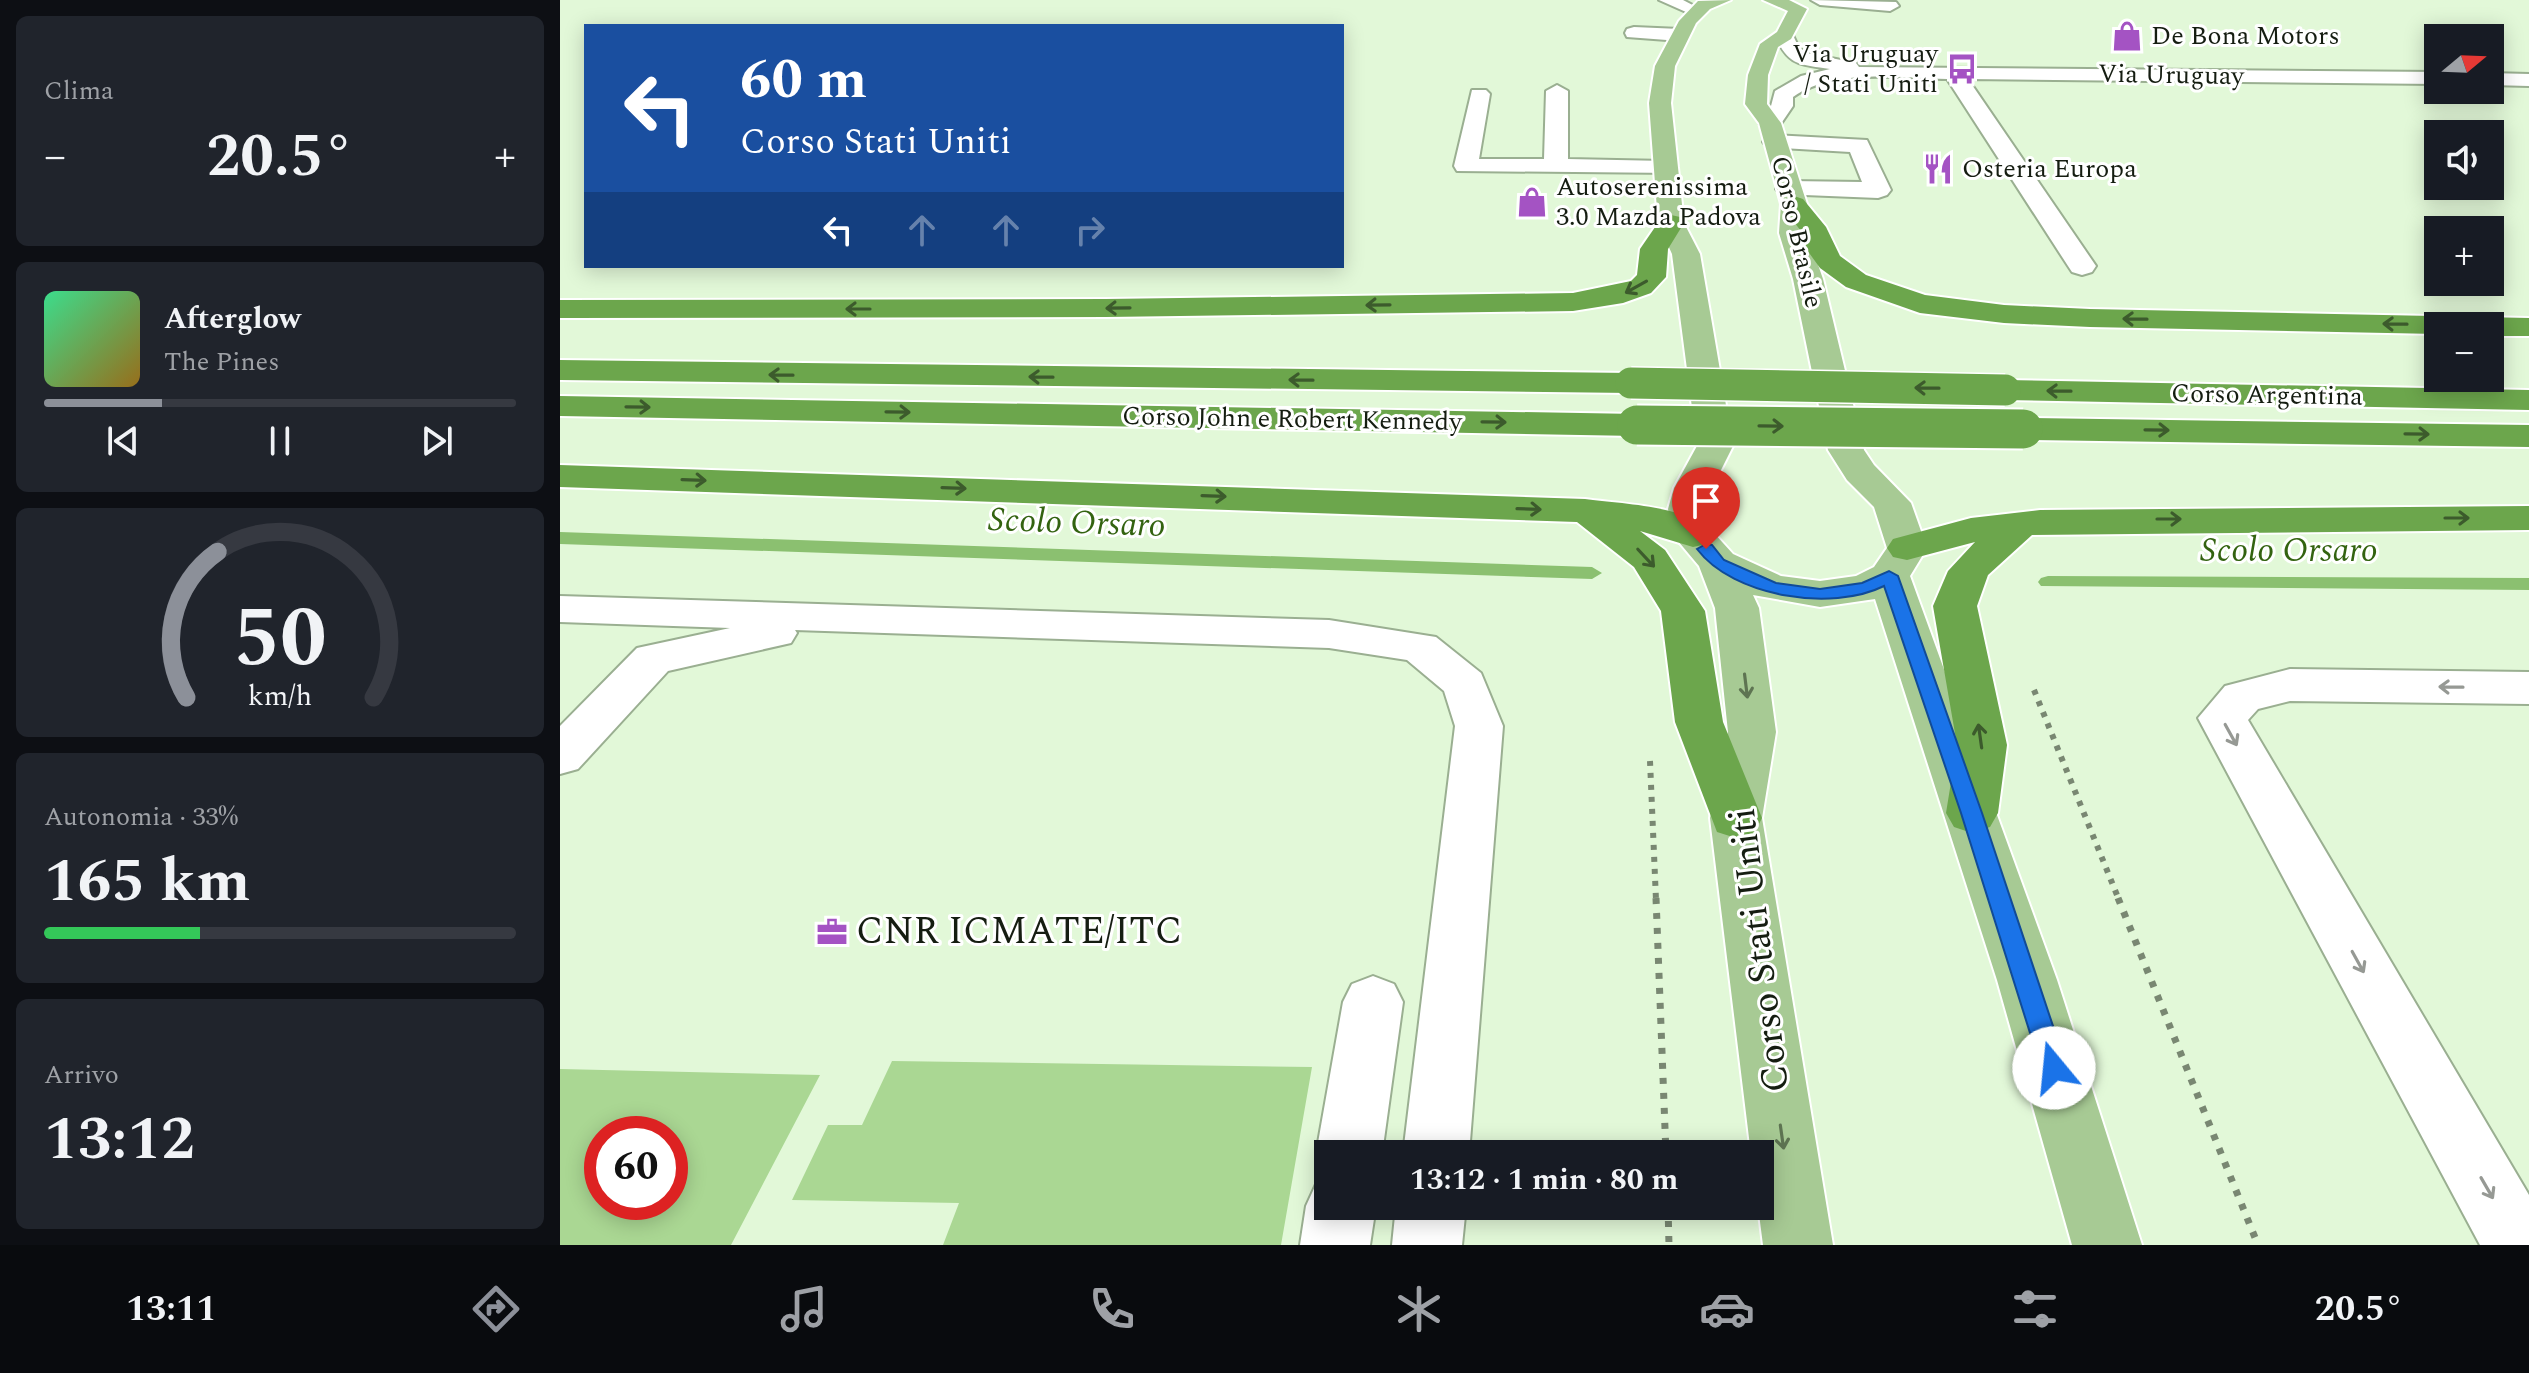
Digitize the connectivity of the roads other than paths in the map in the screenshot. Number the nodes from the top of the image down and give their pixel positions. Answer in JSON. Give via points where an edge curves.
{"nodes":[{"id":1,"x":1668,"y":0,"type":"edge"},
{"id":2,"x":1722,"y":0,"type":"edge"},
{"id":3,"x":1812,"y":0,"type":"edge"},
{"id":4,"x":1820,"y":0,"type":"edge"},
{"id":5,"x":1780,"y":2,"type":"edge"},
{"id":6,"x":1890,"y":6,"type":"dead end"},
{"id":7,"x":1695,"y":11,"type":"junction"},
{"id":8,"x":1634,"y":33,"type":"dead end"},
{"id":9,"x":1680,"y":35,"type":"junction"},
{"id":10,"x":1784,"y":35,"type":"junction"},
{"id":11,"x":1903,"y":72,"type":"junction"},
{"id":12,"x":1954,"y":73,"type":"junction"},
{"id":13,"x":2504,"y":79,"type":"edge"},
{"id":14,"x":2529,"y":80,"type":"edge"},
{"id":15,"x":2424,"y":86,"type":"edge"},
{"id":16,"x":1557,"y":91,"type":"dead end"},
{"id":17,"x":1479,"y":94,"type":"dead end"},
{"id":18,"x":1773,"y":132,"type":"junction"},
{"id":19,"x":1556,"y":166,"type":"junction"},
{"id":20,"x":1666,"y":168,"type":"junction"},
{"id":21,"x":1792,"y":197,"type":"junction"},
{"id":22,"x":1671,"y":223,"type":"junction"},
{"id":23,"x":2082,"y":266,"type":"dead end"},
{"id":24,"x":560,"y":309,"type":"edge"},
{"id":25,"x":2529,"y":327,"type":"edge"},
{"id":26,"x":560,"y":370,"type":"edge"},
{"id":27,"x":2005,"y":390,"type":"joint"},
{"id":28,"x":2529,"y":400,"type":"edge"},
{"id":29,"x":560,"y":406,"type":"edge"},
{"id":30,"x":2023,"y":429,"type":"joint"},
{"id":31,"x":2529,"y":436,"type":"edge"},
{"id":32,"x":560,"y":476,"type":"edge"},
{"id":33,"x":1585,"y":511,"type":"junction"},
{"id":34,"x":2529,"y":518,"type":"edge"},
{"id":35,"x":2022,"y":523,"type":"junction"},
{"id":36,"x":1706,"y":549,"type":"junction"},
{"id":37,"x":1898,"y":562,"type":"junction"},
{"id":38,"x":560,"y":609,"type":"edge"},
{"id":39,"x":844,"y":618,"type":"junction"},
{"id":40,"x":2529,"y":688,"type":"edge"},
{"id":41,"x":560,"y":756,"type":"edge"},
{"id":42,"x":1972,"y":813,"type":"junction"},
{"id":43,"x":1736,"y":818,"type":"junction"},
{"id":44,"x":1373,"y":1002,"type":"dead end"},
{"id":45,"x":1351,"y":1140,"type":"edge"},
{"id":46,"x":1437,"y":1140,"type":"edge"},
{"id":47,"x":1339,"y":1220,"type":"edge"},
{"id":48,"x":1430,"y":1220,"type":"edge"},
{"id":49,"x":1335,"y":1245,"type":"edge"},
{"id":50,"x":1427,"y":1245,"type":"edge"},
{"id":51,"x":1798,"y":1245,"type":"edge"},
{"id":52,"x":2107,"y":1245,"type":"edge"},
{"id":53,"x":2519,"y":1245,"type":"edge"}],
"edges":[{"from":1,"to":7,"type":"street"},
{"from":2,"to":7,"type":"main road"},
{"from":3,"to":5,"type":"street"},
{"from":4,"to":6,"type":"street"},
{"from":5,"to":10,"type":"main road","name":"Corso Brasile","via":[[1798,9]]},
{"from":7,"to":9,"type":"main road"},
{"from":8,"to":9,"type":"street"},
{"from":9,"to":20,"type":"main road","via":[[1665,66],[1660,103]]},
{"from":10,"to":11,"type":"street","name":"Via Uruguay","via":[[1791,51],[1817,63]]},
{"from":10,"to":18,"type":"main road","name":"Corso Brasile","via":[[1769,44],[1758,75],[1756,104]]},
{"from":11,"to":12,"type":"street","name":"Via Uruguay"},
{"from":11,"to":18,"type":"street","name":"Via Uruguay","via":[[1802,82],[1782,95]]},
{"from":12,"to":15,"type":"street","name":"Via Uruguay"},
{"from":12,"to":23,"type":"street"},
{"from":13,"to":14,"type":"street"},
{"from":16,"to":19,"type":"street"},
{"from":17,"to":19,"type":"street","via":[[1466,166]]},
{"from":18,"to":21,"type":"main road","name":"Corso Brasile"},
{"from":18,"to":21,"type":"street","via":[[1859,145],[1878,190]]},
{"from":19,"to":20,"type":"street"},
{"from":20,"to":22,"type":"main road"},
{"from":25,"to":21,"type":"highway","one_way":true,"via":[[2090,318],[1920,304],[1856,281],[1830,262]]},
{"from":21,"to":37,"type":"main road","name":"Corso Brasile","via":[[1793,233],[1846,450],[1892,503]]},
{"from":22,"to":24,"type":"highway","one_way":true,"via":[[1654,249],[1651,277],[1641,287],[1573,302]]},
{"from":22,"to":36,"type":"main road","name":"Corso Stati Uniti","via":[[1686,254],[1715,446],[1688,509]]},
{"from":27,"to":26,"type":"highway","name":"Corso John e Robert Kennedy","one_way":true,"bridge":true},
{"from":28,"to":27,"type":"highway","name":"Corso Argentina","one_way":true},
{"from":29,"to":30,"type":"highway","name":"Corso John e Robert Kennedy","one_way":true,"bridge":true},
{"from":30,"to":31,"type":"highway","name":"Corso Argentina","one_way":true},
{"from":32,"to":33,"type":"highway","one_way":true},
{"from":33,"to":36,"type":"highway","via":[[1664,522]]},
{"from":33,"to":43,"type":"highway","one_way":true,"via":[[1650,559],[1683,611],[1699,722]]},
{"from":35,"to":34,"type":"highway","one_way":true},
{"from":35,"to":37,"type":"highway","via":[[1948,535]]},
{"from":42,"to":35,"type":"highway","one_way":true,"via":[[1982,745],[1955,606],[1969,571]]},
{"from":36,"to":37,"type":"main road","via":[[1772,588],[1820,594],[1866,588]]},
{"from":36,"to":43,"type":"main road","name":"Corso Stati Uniti","one_way":true,"via":[[1737,608],[1752,732]]},
{"from":37,"to":42,"type":"main road"},
{"from":38,"to":39,"type":"street"},
{"from":39,"to":41,"type":"street","via":[[653,659]]},
{"from":39,"to":46,"type":"street","via":[[1329,634],[1420,647],[1465,684],[1479,726]]},
{"from":40,"to":53,"type":"street","one_way":true,"via":[[2290,685],[2242,697],[2222,718]]},
{"from":42,"to":52,"type":"main road"},
{"from":43,"to":51,"type":"main road","name":"Corso Stati Uniti","one_way":true},
{"from":44,"to":45,"type":"street"},
{"from":47,"to":49,"type":"street"},
{"from":48,"to":50,"type":"street"}]}
